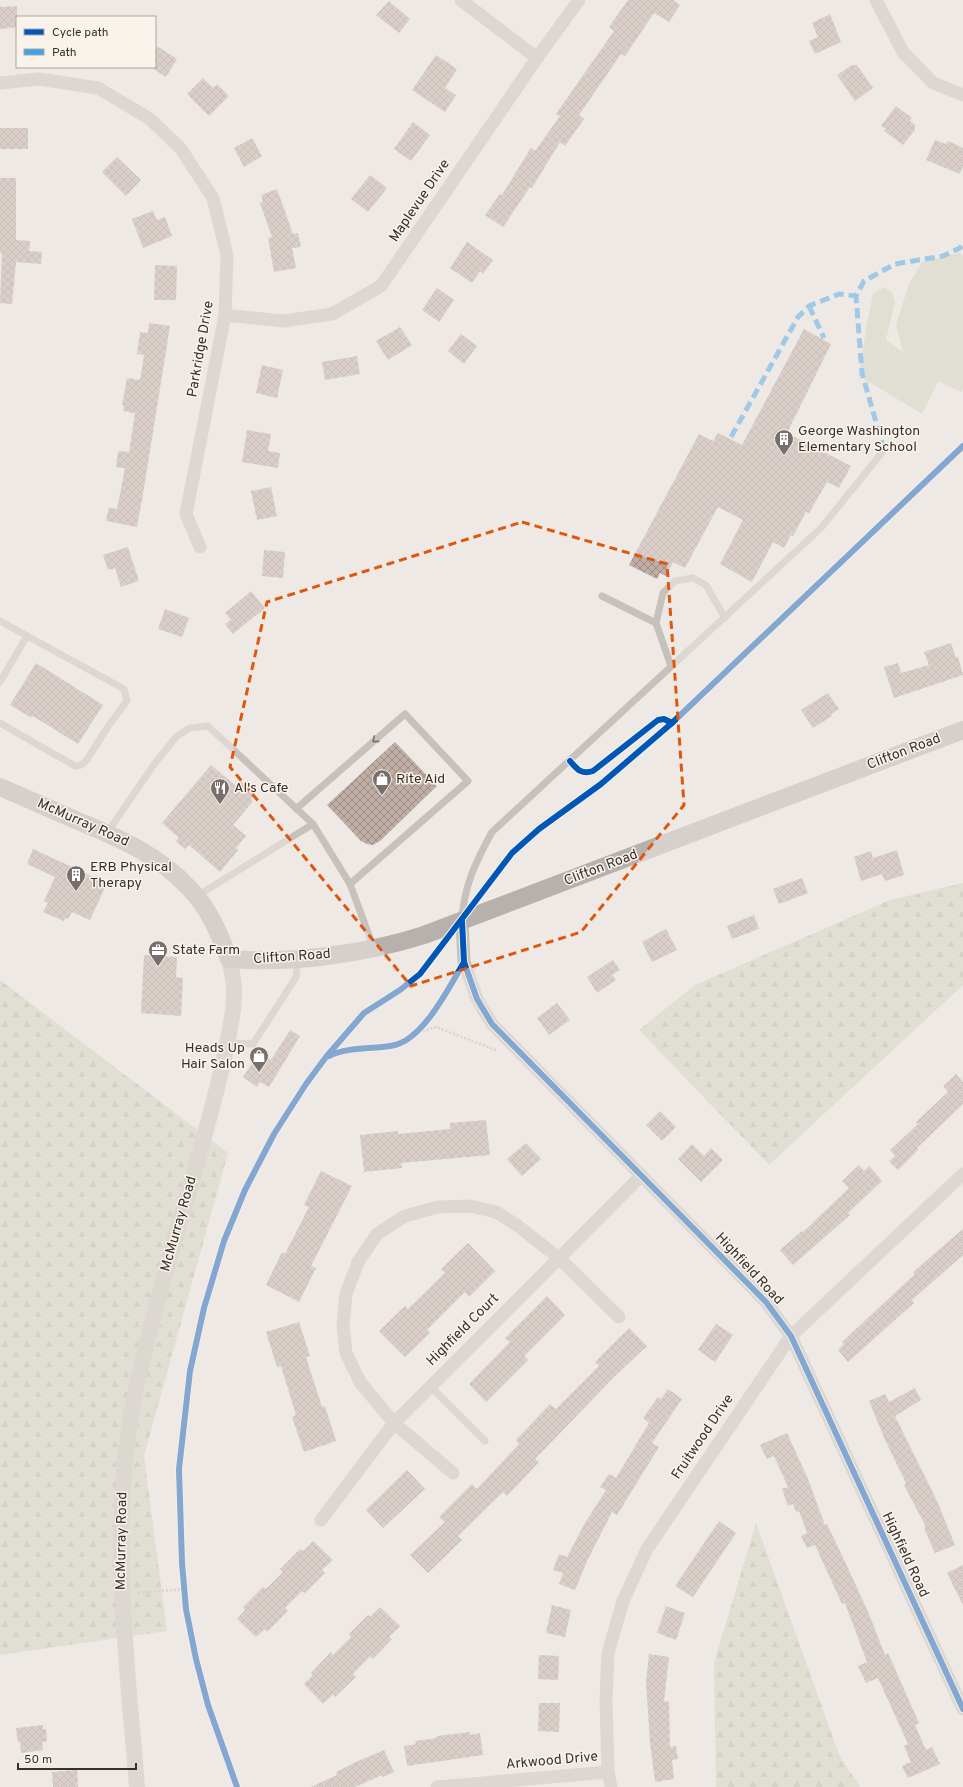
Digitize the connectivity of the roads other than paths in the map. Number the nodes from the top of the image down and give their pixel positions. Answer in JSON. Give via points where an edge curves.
{"nodes":[{"id":1,"x":461,"y":0,"type":"edge"},
{"id":2,"x":579,"y":0,"type":"edge"},
{"id":3,"x":876,"y":0,"type":"edge"},
{"id":4,"x":537,"y":58,"type":"junction"},
{"id":5,"x":0,"y":83,"type":"edge"},
{"id":6,"x":963,"y":95,"type":"edge"},
{"id":7,"x":225,"y":315,"type":"junction"},
{"id":8,"x":884,"y":450,"type":"dead end"},
{"id":9,"x":200,"y":547,"type":"dead end"},
{"id":10,"x":602,"y":596,"type":"dead end"},
{"id":11,"x":725,"y":618,"type":"junction"},
{"id":12,"x":0,"y":621,"type":"edge"},
{"id":13,"x":656,"y":623,"type":"junction"},
{"id":14,"x":27,"y":636,"type":"junction"},
{"id":15,"x":671,"y":666,"type":"junction"},
{"id":16,"x":0,"y":682,"type":"edge"},
{"id":17,"x":0,"y":723,"type":"edge"},
{"id":18,"x":963,"y":730,"type":"edge"},
{"id":19,"x":0,"y":787,"type":"edge"},
{"id":20,"x":296,"y":809,"type":"junction"},
{"id":21,"x":313,"y":824,"type":"junction"},
{"id":22,"x":106,"y":833,"type":"junction"},
{"id":23,"x":350,"y":884,"type":"junction"},
{"id":24,"x":196,"y":896,"type":"junction"},
{"id":25,"x":462,"y":921,"type":"junction"},
{"id":26,"x":374,"y":949,"type":"junction"},
{"id":27,"x":298,"y":958,"type":"junction"},
{"id":28,"x":229,"y":959,"type":"junction"},
{"id":29,"x":228,"y":1043,"type":"junction"},
{"id":30,"x":963,"y":1174,"type":"edge"},
{"id":31,"x":642,"y":1175,"type":"junction"},
{"id":32,"x":559,"y":1258,"type":"junction"},
{"id":33,"x":619,"y":1318,"type":"dead end"},
{"id":34,"x":791,"y":1336,"type":"junction"},
{"id":35,"x":430,"y":1386,"type":"junction"},
{"id":36,"x":394,"y":1423,"type":"junction"},
{"id":37,"x":485,"y":1440,"type":"dead end"},
{"id":38,"x":453,"y":1473,"type":"dead end"},
{"id":39,"x":320,"y":1520,"type":"dead end"},
{"id":40,"x":963,"y":1709,"type":"edge"},
{"id":41,"x":608,"y":1772,"type":"junction"},
{"id":42,"x":499,"y":1785,"type":"edge"},
{"id":43,"x":137,"y":1787,"type":"edge"},
{"id":44,"x":437,"y":1787,"type":"edge"},
{"id":45,"x":611,"y":1787,"type":"edge"}],
"edges":[{"from":1,"to":4,"type":"street"},
{"from":2,"to":4,"type":"street","name":"Maplevue Drive"},
{"from":3,"to":6,"type":"street","via":[[904,52],[933,83]]},
{"from":4,"to":7,"type":"street","name":"Maplevue Drive","via":[[381,286],[332,314],[283,322]]},
{"from":5,"to":7,"type":"street","name":"Parkridge Drive","via":[[39,79],[98,88],[150,119],[181,149],[213,198],[227,255]]},
{"from":7,"to":9,"type":"street","name":"Parkridge Drive","via":[[186,514]]},
{"from":8,"to":11,"type":"lane","via":[[821,528]]},
{"from":10,"to":13,"type":"lane"},
{"from":11,"to":13,"type":"lane","via":[[706,585],[694,578],[676,581],[663,593]]},
{"from":11,"to":15,"type":"lane"},
{"from":12,"to":14,"type":"lane"},
{"from":13,"to":15,"type":"lane"},
{"from":14,"to":16,"type":"lane"},
{"from":14,"to":17,"type":"lane","via":[[124,690],[127,701],[81,765],[75,766]]},
{"from":15,"to":25,"type":"lane","via":[[492,832],[477,859],[463,899]]},
{"from":18,"to":25,"type":"main road","name":"Clifton Road"},
{"from":19,"to":22,"type":"main road","name":"McMurray Road"},
{"from":20,"to":21,"type":"lane"},
{"from":20,"to":22,"type":"lane","via":[[208,726],[190,728],[177,736],[155,763]]},
{"from":23,"to":20,"type":"lane","one_way":true,"via":[[468,781],[405,714]]},
{"from":21,"to":23,"type":"lane"},
{"from":21,"to":24,"type":"lane"},
{"from":22,"to":24,"type":"main road","name":"McMurray Road","via":[[135,846],[160,862]]},
{"from":23,"to":26,"type":"lane"},
{"from":24,"to":28,"type":"main road","name":"McMurray Road","via":[[211,917]]},
{"from":25,"to":26,"type":"main road","name":"Clifton Road"},
{"from":25,"to":31,"type":"street","name":"Highfield Road","via":[[464,962],[478,999],[492,1024]]},
{"from":26,"to":27,"type":"main road","name":"Clifton Road"},
{"from":27,"to":28,"type":"main road","name":"Clifton Road"},
{"from":27,"to":29,"type":"lane","via":[[296,977],[252,1044]]},
{"from":28,"to":29,"type":"street","name":"McMurray Road","via":[[234,996]]},
{"from":29,"to":43,"type":"street","name":"McMurray Road","via":[[216,1095],[156,1306],[133,1404],[126,1450],[120,1547],[121,1594]]},
{"from":30,"to":34,"type":"street","name":"Fruitwood Drive"},
{"from":31,"to":32,"type":"street","name":"Highfield Court"},
{"from":31,"to":34,"type":"street","name":"Highfield Road","via":[[766,1302]]},
{"from":32,"to":33,"type":"street"},
{"from":32,"to":35,"type":"street","name":"Highfield Court"},
{"from":32,"to":36,"type":"street","via":[[496,1212],[470,1206],[438,1207],[405,1216],[377,1234],[358,1262],[346,1294],[343,1325],[346,1353],[360,1382]]},
{"from":34,"to":40,"type":"street","name":"Highfield Road"},
{"from":34,"to":41,"type":"street","name":"Fruitwood Drive","via":[[647,1549],[623,1601],[608,1653]]},
{"from":35,"to":36,"type":"street","name":"Highfield Court"},
{"from":35,"to":37,"type":"lane"},
{"from":36,"to":38,"type":"street"},
{"from":36,"to":39,"type":"street","name":"Highfield Court"},
{"from":41,"to":42,"type":"street","name":"Arkwood Drive"},
{"from":41,"to":45,"type":"street","name":"Fruitwood Drive"},
{"from":42,"to":44,"type":"street","name":"Arkwood Drive"}]}
